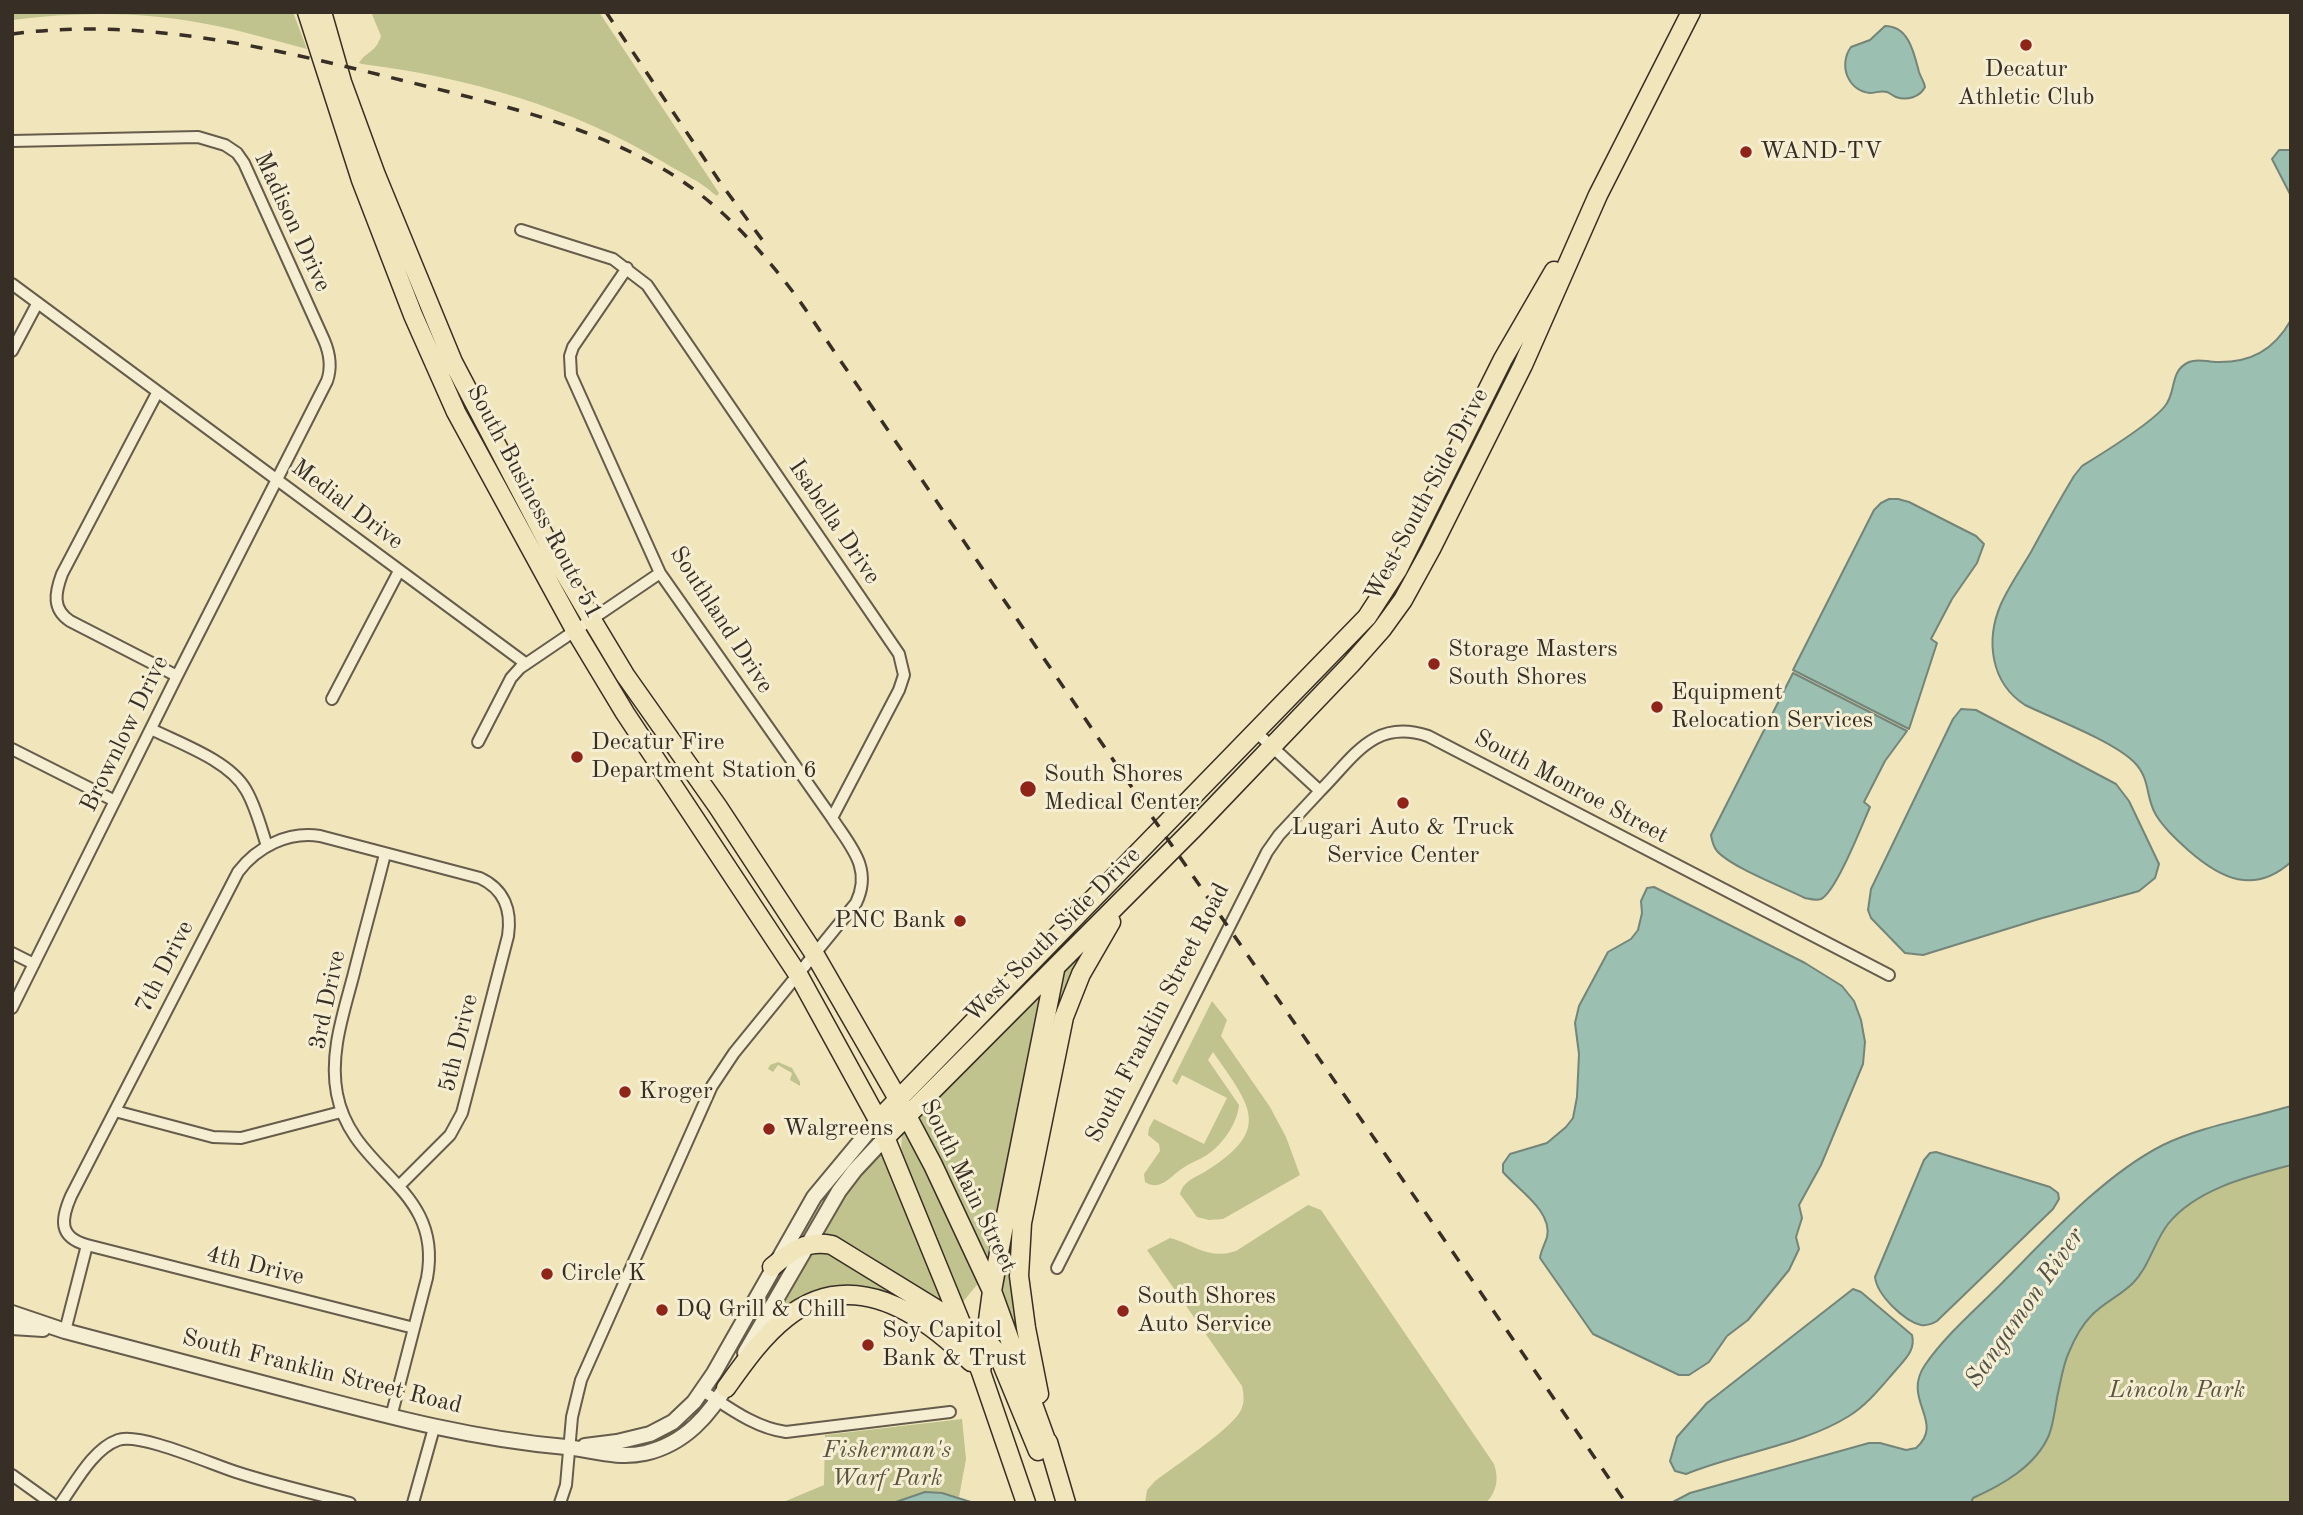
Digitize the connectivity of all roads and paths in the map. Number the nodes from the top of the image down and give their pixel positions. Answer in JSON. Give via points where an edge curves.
{"nodes":[{"id":1,"x":307,"y":12,"type":"edge"},
{"id":2,"x":322,"y":12,"type":"edge"},
{"id":3,"x":1691,"y":12,"type":"edge"},
{"id":4,"x":12,"y":141,"type":"edge"},
{"id":5,"x":1598,"y":195,"type":"junction"},
{"id":6,"x":521,"y":230,"type":"dead end"},
{"id":7,"x":627,"y":268,"type":"junction"},
{"id":8,"x":12,"y":284,"type":"edge"},
{"id":9,"x":37,"y":304,"type":"junction"},
{"id":10,"x":12,"y":352,"type":"edge"},
{"id":11,"x":157,"y":393,"type":"junction"},
{"id":12,"x":277,"y":480,"type":"junction"},
{"id":13,"x":399,"y":571,"type":"junction"},
{"id":14,"x":660,"y":573,"type":"junction"},
{"id":15,"x":592,"y":620,"type":"junction"},
{"id":16,"x":575,"y":630,"type":"junction"},
{"id":17,"x":525,"y":663,"type":"junction"},
{"id":18,"x":177,"y":676,"type":"junction"},
{"id":19,"x":332,"y":699,"type":"dead end"},
{"id":20,"x":151,"y":729,"type":"junction"},
{"id":21,"x":1256,"y":732,"type":"junction"},
{"id":22,"x":478,"y":742,"type":"dead end"},
{"id":23,"x":1272,"y":747,"type":"junction"},
{"id":24,"x":12,"y":749,"type":"edge"},
{"id":25,"x":1320,"y":791,"type":"junction"},
{"id":26,"x":115,"y":801,"type":"junction"},
{"id":27,"x":832,"y":818,"type":"junction"},
{"id":28,"x":267,"y":846,"type":"junction"},
{"id":29,"x":385,"y":854,"type":"junction"},
{"id":30,"x":1162,"y":860,"type":"junction"},
{"id":31,"x":498,"y":890,"type":"joint"},
{"id":32,"x":1080,"y":912,"type":"junction"},
{"id":33,"x":12,"y":953,"type":"edge"},
{"id":34,"x":815,"y":955,"type":"junction"},
{"id":35,"x":34,"y":964,"type":"junction"},
{"id":36,"x":1056,"y":968,"type":"junction"},
{"id":37,"x":1888,"y":975,"type":"dead end"},
{"id":38,"x":799,"y":976,"type":"junction"},
{"id":39,"x":12,"y":1008,"type":"edge"},
{"id":40,"x":898,"y":1099,"type":"junction"},
{"id":41,"x":115,"y":1111,"type":"junction"},
{"id":42,"x":341,"y":1112,"type":"junction"},
{"id":43,"x":907,"y":1116,"type":"junction"},
{"id":44,"x":878,"y":1120,"type":"junction"},
{"id":45,"x":885,"y":1138,"type":"junction"},
{"id":46,"x":399,"y":1186,"type":"junction"},
{"id":47,"x":806,"y":1244,"type":"junction"},
{"id":48,"x":87,"y":1245,"type":"junction"},
{"id":49,"x":772,"y":1268,"type":"junction"},
{"id":50,"x":1057,"y":1268,"type":"dead end"},
{"id":51,"x":992,"y":1292,"type":"junction"},
{"id":52,"x":12,"y":1313,"type":"edge"},
{"id":53,"x":959,"y":1323,"type":"junction"},
{"id":54,"x":12,"y":1327,"type":"edge"},
{"id":55,"x":414,"y":1328,"type":"junction"},
{"id":56,"x":65,"y":1331,"type":"junction"},
{"id":57,"x":985,"y":1339,"type":"junction"},
{"id":58,"x":981,"y":1372,"type":"junction"},
{"id":59,"x":703,"y":1391,"type":"junction"},
{"id":60,"x":722,"y":1394,"type":"junction"},
{"id":61,"x":950,"y":1412,"type":"dead end"},
{"id":62,"x":391,"y":1417,"type":"junction"},
{"id":63,"x":434,"y":1428,"type":"junction"},
{"id":64,"x":569,"y":1448,"type":"junction"},
{"id":65,"x":1050,"y":1451,"type":"junction"},
{"id":66,"x":12,"y":1475,"type":"edge"},
{"id":67,"x":51,"y":1503,"type":"edge"},
{"id":68,"x":61,"y":1503,"type":"edge"},
{"id":69,"x":350,"y":1503,"type":"edge"},
{"id":70,"x":413,"y":1503,"type":"edge"},
{"id":71,"x":560,"y":1503,"type":"edge"},
{"id":72,"x":1026,"y":1503,"type":"edge"},
{"id":73,"x":1059,"y":1503,"type":"edge"},
{"id":74,"x":1066,"y":1503,"type":"edge"}],
"edges":[{"from":1,"to":16,"type":"main road","name":"South Business Route 51","via":[[361,180],[422,337],[491,481]]},
{"from":2,"to":15,"type":"main road","name":"South Business Route 51","via":[[376,175],[447,350]]},
{"from":3,"to":5,"type":"main road","name":"West South Side Drive"},
{"from":4,"to":12,"type":"street","name":"Madison Drive","via":[[198,136],[219,141],[237,153],[329,355],[327,381]]},
{"from":5,"to":21,"type":"main road","name":"West South Side Drive","via":[[1503,359],[1384,592],[1356,630]]},
{"from":5,"to":23,"type":"main road","name":"West South Side Drive","via":[[1523,365],[1403,600],[1351,664]]},
{"from":6,"to":7,"type":"street","name":"Isabella Drive","via":[[613,258]]},
{"from":7,"to":14,"type":"street","name":"Southland Drive","via":[[579,335],[569,365]]},
{"from":7,"to":27,"type":"street","name":"Isabella Drive","via":[[653,293],[902,662],[899,690]]},
{"from":8,"to":9,"type":"street","name":"Medial Drive"},
{"from":9,"to":10,"type":"street"},
{"from":9,"to":11,"type":"street","name":"Medial Drive"},
{"from":11,"to":12,"type":"street","name":"Medial Drive"},
{"from":11,"to":18,"type":"street","via":[[62,574],[56,600],[60,612],[71,621]]},
{"from":12,"to":13,"type":"street","name":"Medial Drive"},
{"from":12,"to":18,"type":"street","name":"Brownlow Drive"},
{"from":13,"to":17,"type":"street","name":"Medial Drive"},
{"from":13,"to":19,"type":"street"},
{"from":14,"to":15,"type":"street"},
{"from":14,"to":27,"type":"street","name":"Southland Drive"},
{"from":15,"to":16,"type":"street"},
{"from":15,"to":34,"type":"main road","name":"South Business Route 51"},
{"from":16,"to":17,"type":"street"},
{"from":16,"to":38,"type":"main road","name":"South Business Route 51"},
{"from":17,"to":22,"type":"street","via":[[511,678]]},
{"from":18,"to":20,"type":"street","name":"Brownlow Drive"},
{"from":20,"to":26,"type":"street","name":"Brownlow Drive"},
{"from":20,"to":28,"type":"street","via":[[234,775],[249,795]]},
{"from":21,"to":23,"type":"street"},
{"from":21,"to":32,"type":"main road","name":"West South Side Drive"},
{"from":23,"to":25,"type":"street"},
{"from":23,"to":30,"type":"main road","name":"West South Side Drive"},
{"from":24,"to":26,"type":"street"},
{"from":25,"to":37,"type":"street","name":"South Monroe Street","via":[[1379,735],[1402,730],[1422,734]]},
{"from":25,"to":50,"type":"street","name":"South Franklin Street Road","via":[[1267,852]]},
{"from":26,"to":35,"type":"street","name":"Brownlow Drive"},
{"from":27,"to":34,"type":"street","name":"Southland Drive","via":[[858,858],[863,887],[856,903]]},
{"from":28,"to":29,"type":"street","name":"7th Drive","via":[[312,835]]},
{"from":28,"to":41,"type":"street","name":"7th Drive","via":[[238,872]]},
{"from":29,"to":31,"type":"street","name":"7th Drive","via":[[480,878]]},
{"from":29,"to":42,"type":"street","name":"3rd Drive","via":[[336,1048]]},
{"from":30,"to":36,"type":"main road","name":"West South Side Drive"},
{"from":30,"to":65,"type":"main road","via":[[1110,925],[1068,1004],[1023,1223],[1019,1276]]},
{"from":31,"to":46,"type":"street","name":"5th Drive","via":[[508,910],[508,936],[462,1113],[444,1142]]},
{"from":32,"to":36,"type":"main road"},
{"from":32,"to":40,"type":"main road","name":"West South Side Drive"},
{"from":33,"to":35,"type":"street"},
{"from":34,"to":38,"type":"street","name":"Southland Drive"},
{"from":34,"to":40,"type":"main road","name":"South Main Street"},
{"from":35,"to":39,"type":"street","name":"Brownlow Drive"},
{"from":36,"to":43,"type":"main road","name":"West South Side Drive"},
{"from":36,"to":51,"type":"main road"},
{"from":38,"to":44,"type":"main road"},
{"from":38,"to":64,"type":"street","name":"Southland Drive","via":[[734,1053],[705,1099],[584,1372]]},
{"from":40,"to":43,"type":"main road","name":"South Main Street"},
{"from":40,"to":44,"type":"main road","name":"South Franklin Street Road"},
{"from":41,"to":42,"type":"street","via":[[232,1138]]},
{"from":41,"to":48,"type":"street","name":"7th Drive","via":[[63,1220],[70,1237]]},
{"from":42,"to":46,"type":"street","name":"3rd Drive","via":[[356,1140]]},
{"from":43,"to":45,"type":"main road","name":"West South Side Drive"},
{"from":43,"to":51,"type":"main road","name":"South Main Street"},
{"from":44,"to":45,"type":"main road"},
{"from":44,"to":49,"type":"street","name":"South Franklin Street Road","via":[[814,1197]]},
{"from":45,"to":47,"type":"street","name":"South Franklin Street Road","via":[[839,1191]]},
{"from":45,"to":53,"type":"main road"},
{"from":46,"to":55,"type":"street","name":"3rd Drive","via":[[420,1215],[429,1257]]},
{"from":47,"to":49,"type":"main road"},
{"from":47,"to":53,"type":"main road","via":[[842,1249]]},
{"from":47,"to":60,"type":"street","name":"South Franklin Street Road"},
{"from":48,"to":55,"type":"street","name":"4th Drive"},
{"from":48,"to":56,"type":"street"},
{"from":49,"to":59,"type":"street","name":"South Franklin Street Road"},
{"from":51,"to":57,"type":"main road"},
{"from":51,"to":65,"type":"main road","name":"South Main Street"},
{"from":52,"to":56,"type":"street","name":"South Franklin Street Road"},
{"from":53,"to":57,"type":"main road"},
{"from":53,"to":58,"type":"main road"},
{"from":54,"to":56,"type":"street","name":"South Franklin Street Road"},
{"from":55,"to":62,"type":"street","name":"3rd Drive"},
{"from":56,"to":62,"type":"street","name":"South Franklin Street Road"},
{"from":57,"to":58,"type":"main road"},
{"from":57,"to":73,"type":"main road","via":[[997,1352]]},
{"from":58,"to":60,"type":"main road","via":[[942,1335],[903,1310],[874,1297],[844,1294],[810,1303],[786,1318]]},
{"from":58,"to":72,"type":"main road"},
{"from":59,"to":60,"type":"street"},
{"from":59,"to":64,"type":"street","name":"South Franklin Street Road","via":[[684,1413],[650,1434]]},
{"from":60,"to":61,"type":"street","via":[[754,1422],[786,1432]]},
{"from":60,"to":64,"type":"street","name":"South Franklin Street Road","via":[[686,1435],[660,1449],[618,1457]]},
{"from":62,"to":63,"type":"street","name":"South Franklin Street Road"},
{"from":63,"to":64,"type":"street","name":"South Franklin Street Road"},
{"from":63,"to":70,"type":"street"},
{"from":64,"to":71,"type":"street","name":"Southland Drive"},
{"from":65,"to":74,"type":"main road"},
{"from":66,"to":67,"type":"street"},
{"from":68,"to":69,"type":"street","via":[[100,1451],[129,1438]]}]}
